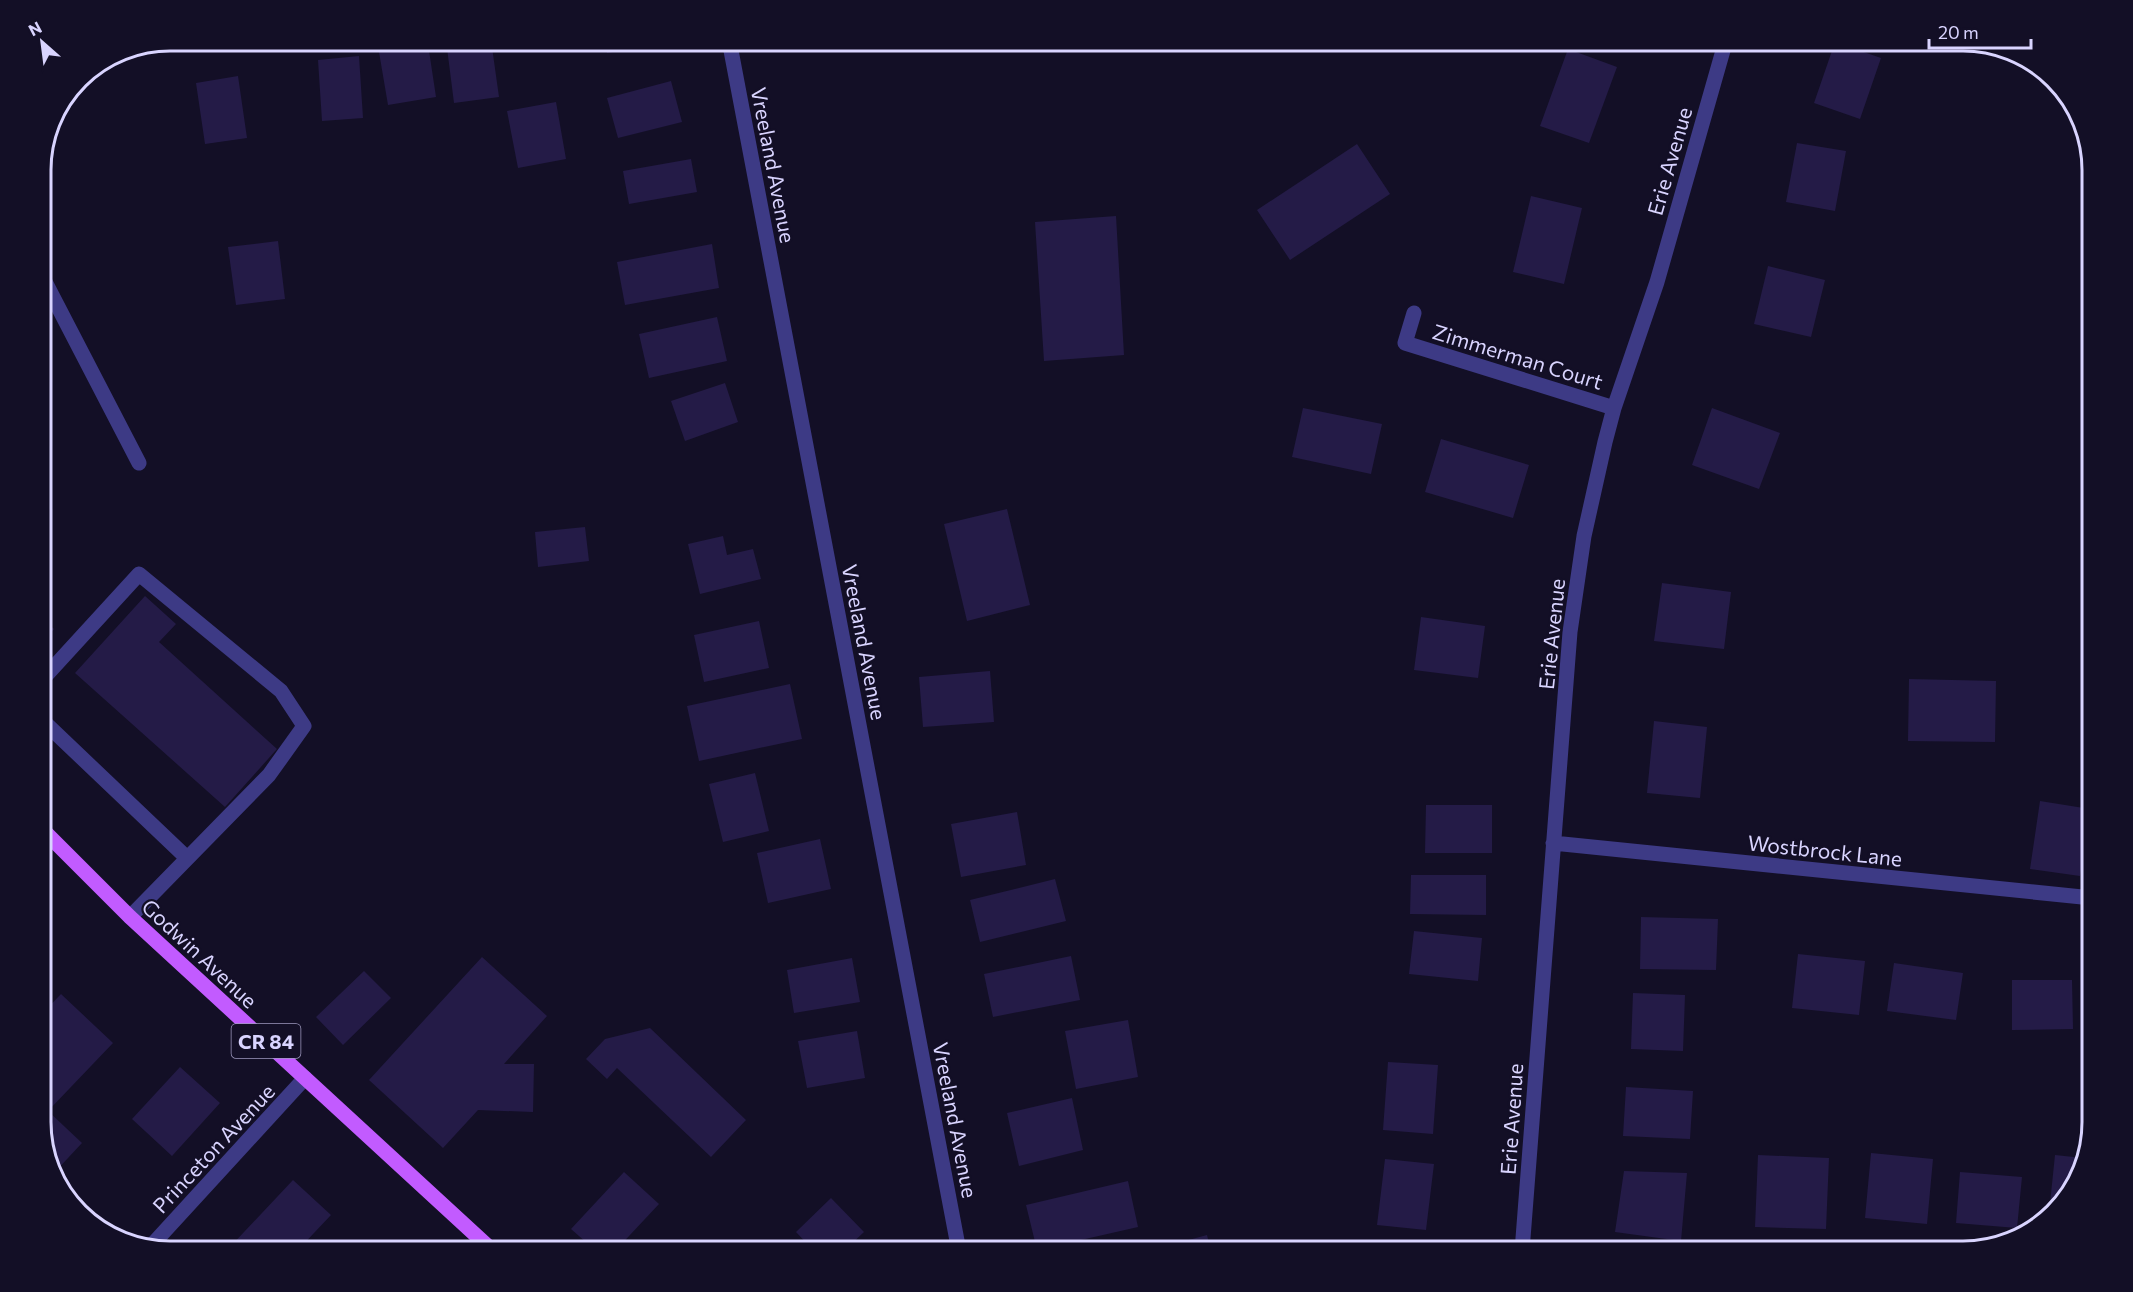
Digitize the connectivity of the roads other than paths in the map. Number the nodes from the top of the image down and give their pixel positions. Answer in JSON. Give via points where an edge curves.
{"nodes":[{"id":1,"x":731,"y":51,"type":"edge"},
{"id":2,"x":1723,"y":51,"type":"edge"},
{"id":3,"x":51,"y":293,"type":"edge"},
{"id":4,"x":1414,"y":313,"type":"dead end"},
{"id":5,"x":1614,"y":408,"type":"junction"},
{"id":6,"x":139,"y":463,"type":"dead end"},
{"id":7,"x":51,"y":670,"type":"edge"},
{"id":8,"x":51,"y":729,"type":"edge"},
{"id":9,"x":51,"y":838,"type":"edge"},
{"id":10,"x":1553,"y":843,"type":"junction"},
{"id":11,"x":187,"y":858,"type":"junction"},
{"id":12,"x":2082,"y":897,"type":"edge"},
{"id":13,"x":130,"y":917,"type":"junction"},
{"id":14,"x":306,"y":1078,"type":"junction"},
{"id":15,"x":156,"y":1240,"type":"edge"},
{"id":16,"x":482,"y":1241,"type":"edge"},
{"id":17,"x":957,"y":1241,"type":"edge"},
{"id":18,"x":1523,"y":1241,"type":"edge"}],
"edges":[{"from":1,"to":17,"type":"street","name":"Vreeland Avenue"},
{"from":2,"to":5,"type":"street","name":"Erie Avenue","via":[[1657,282]]},
{"from":3,"to":6,"type":"street"},
{"from":4,"to":5,"type":"street","name":"Zimmerman Court","via":[[1405,343]]},
{"from":5,"to":10,"type":"street","name":"Erie Avenue","via":[[1584,536],[1570,632]]},
{"from":7,"to":11,"type":"street","via":[[140,574],[281,691],[304,726],[270,775]]},
{"from":8,"to":11,"type":"street"},
{"from":9,"to":13,"type":"main road","name":"Godwin Avenue","number":"CR 84"},
{"from":10,"to":12,"type":"street","name":"Wostbrock Lane"},
{"from":10,"to":18,"type":"street","name":"Erie Avenue"},
{"from":11,"to":13,"type":"street"},
{"from":13,"to":14,"type":"main road","name":"Godwin Avenue","number":"CR 84"},
{"from":14,"to":15,"type":"street","name":"Princeton Avenue"},
{"from":14,"to":16,"type":"main road","name":"Godwin Avenue","number":"CR 84"}]}
